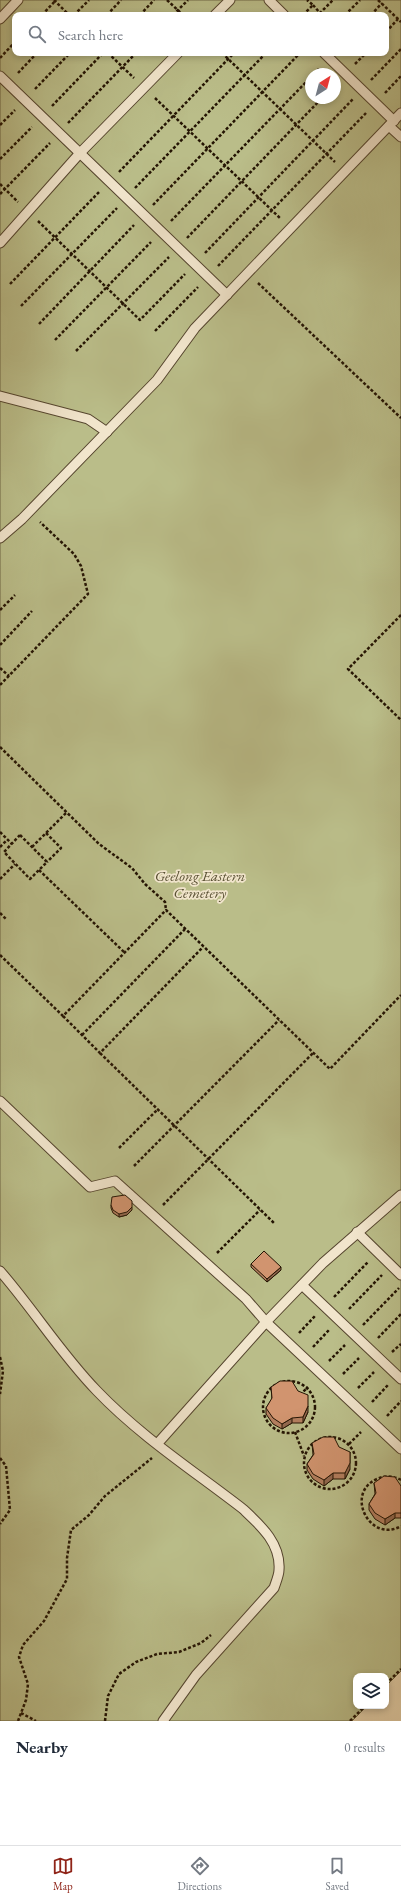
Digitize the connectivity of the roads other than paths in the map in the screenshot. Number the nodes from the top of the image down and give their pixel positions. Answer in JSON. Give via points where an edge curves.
{"nodes":[{"id":1,"x":18,"y":0,"type":"edge"},
{"id":2,"x":230,"y":0,"type":"edge"},
{"id":3,"x":269,"y":0,"type":"edge"},
{"id":4,"x":218,"y":12,"type":"edge"},
{"id":5,"x":281,"y":12,"type":"edge"},
{"id":6,"x":0,"y":18,"type":"edge"},
{"id":7,"x":175,"y":56,"type":"edge"},
{"id":8,"x":327,"y":56,"type":"edge"},
{"id":9,"x":0,"y":76,"type":"edge"},
{"id":10,"x":401,"y":113,"type":"edge"},
{"id":11,"x":392,"y":123,"type":"junction"},
{"id":12,"x":401,"y":138,"type":"edge"},
{"id":13,"x":80,"y":153,"type":"junction"},
{"id":14,"x":0,"y":243,"type":"edge"},
{"id":15,"x":227,"y":295,"type":"junction"},
{"id":16,"x":0,"y":394,"type":"edge"},
{"id":17,"x":106,"y":432,"type":"junction"},
{"id":18,"x":0,"y":538,"type":"edge"},
{"id":19,"x":0,"y":1100,"type":"edge"},
{"id":20,"x":401,"y":1195,"type":"edge"},
{"id":21,"x":357,"y":1232,"type":"junction"},
{"id":22,"x":0,"y":1271,"type":"edge"},
{"id":23,"x":401,"y":1275,"type":"edge"},
{"id":24,"x":302,"y":1285,"type":"junction"},
{"id":25,"x":266,"y":1322,"type":"junction"},
{"id":26,"x":399,"y":1377,"type":"edge"},
{"id":27,"x":158,"y":1443,"type":"junction"},
{"id":28,"x":401,"y":1449,"type":"edge"},
{"id":29,"x":163,"y":1721,"type":"edge"}],
"edges":[{"from":1,"to":6,"type":"lane"},
{"from":2,"to":4,"type":"lane"},
{"from":3,"to":5,"type":"lane"},
{"from":7,"to":13,"type":"lane"},
{"from":8,"to":11,"type":"lane"},
{"from":9,"to":13,"type":"lane"},
{"from":10,"to":11,"type":"lane"},
{"from":11,"to":12,"type":"lane"},
{"from":11,"to":15,"type":"lane"},
{"from":13,"to":14,"type":"lane"},
{"from":13,"to":15,"type":"lane"},
{"from":15,"to":17,"type":"lane","via":[[195,328],[157,380]]},
{"from":16,"to":17,"type":"lane","via":[[88,419]]},
{"from":17,"to":18,"type":"lane","via":[[29,512]]},
{"from":19,"to":25,"type":"lane","via":[[90,1187],[115,1181],[246,1299]]},
{"from":20,"to":21,"type":"lane"},
{"from":21,"to":23,"type":"lane"},
{"from":21,"to":24,"type":"lane"},
{"from":22,"to":27,"type":"lane","via":[[79,1372],[119,1413]]},
{"from":24,"to":25,"type":"lane"},
{"from":24,"to":26,"type":"lane"},
{"from":25,"to":27,"type":"lane"},
{"from":25,"to":28,"type":"lane"},
{"from":27,"to":29,"type":"lane","via":[[260,1525],[272,1540],[279,1569],[274,1588],[196,1675]]}]}
